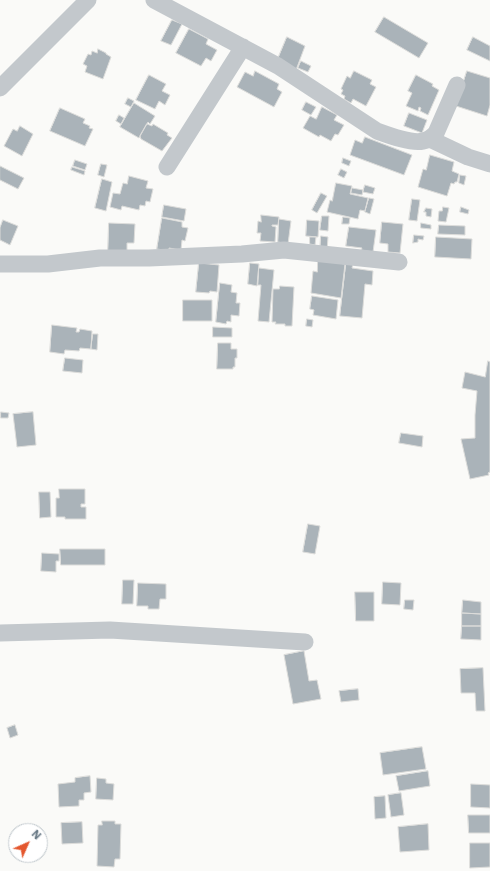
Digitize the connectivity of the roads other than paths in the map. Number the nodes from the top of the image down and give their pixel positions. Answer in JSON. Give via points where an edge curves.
{"nodes":[{"id":1,"x":88,"y":0,"type":"edge"},
{"id":2,"x":154,"y":0,"type":"edge"},
{"id":3,"x":243,"y":47,"type":"junction"},
{"id":4,"x":457,"y":85,"type":"dead end"},
{"id":5,"x":0,"y":88,"type":"edge"},
{"id":6,"x":430,"y":139,"type":"junction"},
{"id":7,"x":490,"y":164,"type":"edge"},
{"id":8,"x":166,"y":167,"type":"dead end"},
{"id":9,"x":400,"y":262,"type":"dead end"},
{"id":10,"x":0,"y":264,"type":"edge"},
{"id":11,"x":0,"y":633,"type":"edge"},
{"id":12,"x":305,"y":642,"type":"dead end"}],
"edges":[{"from":1,"to":5,"type":"street"},
{"from":2,"to":3,"type":"street"},
{"from":3,"to":6,"type":"street","via":[[278,66],[377,131],[421,142]]},
{"from":3,"to":8,"type":"street"},
{"from":4,"to":6,"type":"street","via":[[436,134]]},
{"from":6,"to":7,"type":"street"},
{"from":9,"to":10,"type":"street","via":[[284,250],[100,258],[48,264]]},
{"from":11,"to":12,"type":"street","via":[[110,630]]}]}
